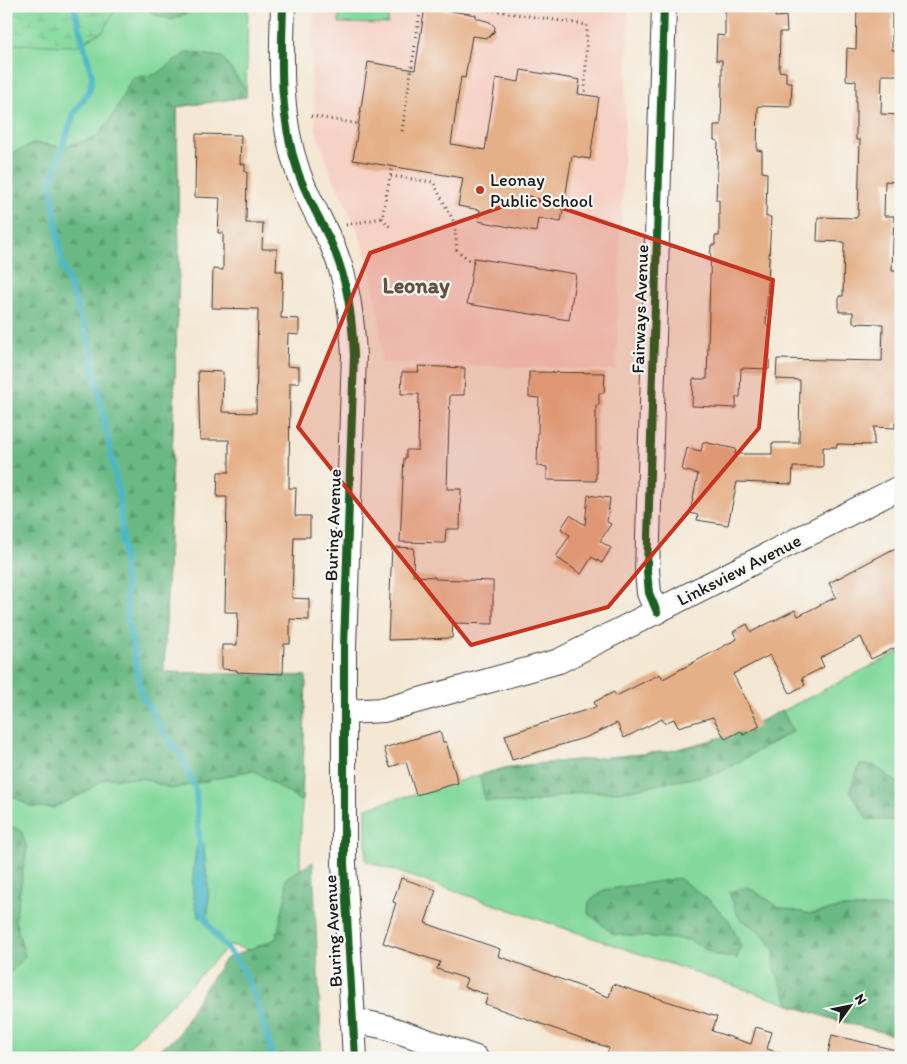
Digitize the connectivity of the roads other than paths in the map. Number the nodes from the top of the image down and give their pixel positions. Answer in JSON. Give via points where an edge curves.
{"nodes":[{"id":1,"x":283,"y":6,"type":"edge"},
{"id":2,"x":664,"y":6,"type":"edge"},
{"id":3,"x":901,"y":487,"type":"edge"},
{"id":4,"x":656,"y":612,"type":"junction"},
{"id":5,"x":346,"y":712,"type":"junction"},
{"id":6,"x":352,"y":1020,"type":"junction"},
{"id":7,"x":355,"y":1058,"type":"edge"},
{"id":8,"x":476,"y":1058,"type":"edge"}],
"edges":[{"from":1,"to":5,"type":"street","name":"Buring Avenue","via":[[280,80],[288,138],[304,188],[340,264],[353,332],[344,646]]},
{"from":2,"to":4,"type":"street","name":"Fairways Avenue","via":[[647,571],[649,593]]},
{"from":3,"to":4,"type":"street","name":"Linksview Avenue"},
{"from":4,"to":5,"type":"street","name":"Linksview Avenue","via":[[545,666],[384,710]]},
{"from":5,"to":6,"type":"street","name":"Buring Avenue","via":[[344,864]]},
{"from":6,"to":7,"type":"street","name":"Buring Avenue"},
{"from":6,"to":8,"type":"street","via":[[386,1027]]}]}
